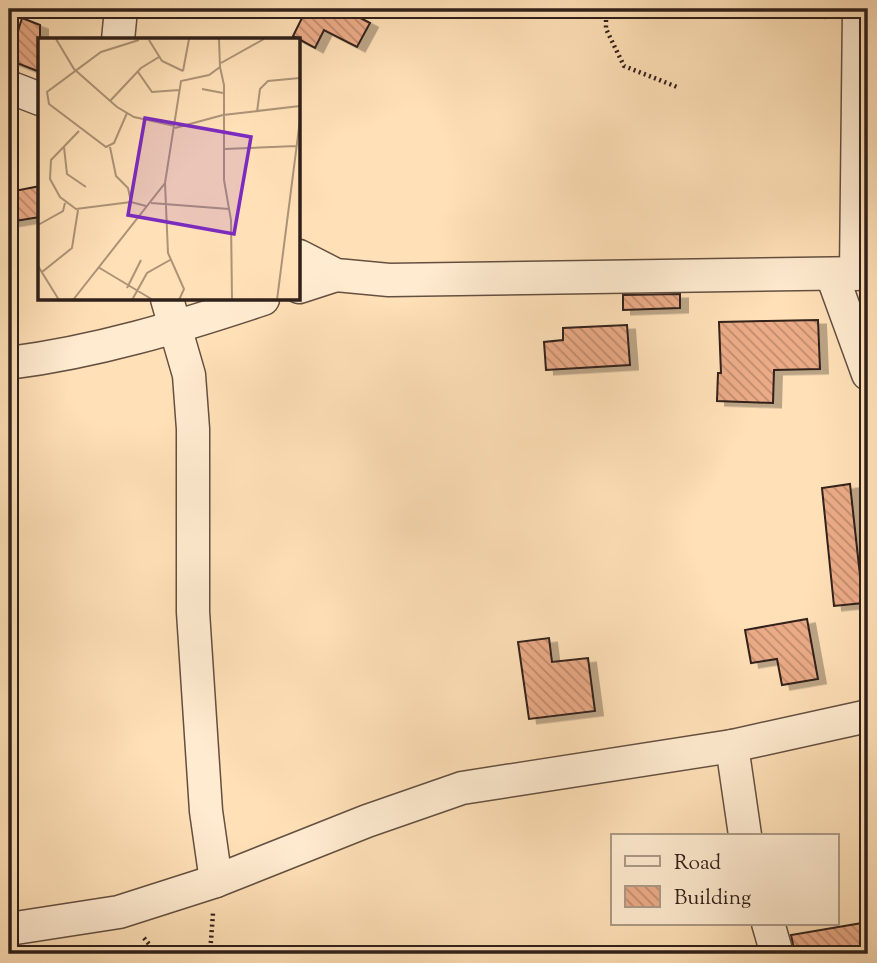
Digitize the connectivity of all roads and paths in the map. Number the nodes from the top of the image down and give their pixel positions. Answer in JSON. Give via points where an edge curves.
{"nodes":[{"id":1,"x":121,"y":9,"type":"edge"},
{"id":2,"x":606,"y":9,"type":"edge"},
{"id":3,"x":859,"y":9,"type":"edge"},
{"id":4,"x":118,"y":38,"type":"edge"},
{"id":5,"x":9,"y":87,"type":"edge"},
{"id":6,"x":677,"y":87,"type":"dead end"},
{"id":7,"x":38,"y":98,"type":"edge"},
{"id":8,"x":862,"y":218,"type":"edge"},
{"id":9,"x":301,"y":257,"type":"edge"},
{"id":10,"x":852,"y":274,"type":"edge"},
{"id":11,"x":336,"y":275,"type":"junction"},
{"id":12,"x":301,"y":286,"type":"edge"},
{"id":13,"x":250,"y":301,"type":"edge"},
{"id":14,"x":172,"y":314,"type":"edge"},
{"id":15,"x":9,"y":363,"type":"edge"},
{"id":16,"x":868,"y":374,"type":"edge"},
{"id":17,"x":868,"y":716,"type":"edge"},
{"id":18,"x":732,"y":746,"type":"junction"},
{"id":19,"x":744,"y":834,"type":"edge"},
{"id":20,"x":216,"y":881,"type":"junction"},
{"id":21,"x":769,"y":925,"type":"edge"},
{"id":22,"x":9,"y":929,"type":"edge"},
{"id":23,"x":777,"y":954,"type":"edge"}],
"edges":[{"from":1,"to":4,"type":"street"},
{"from":2,"to":6,"type":"path","via":[[606,29],[624,66]]},
{"from":3,"to":8,"type":"street"},
{"from":5,"to":7,"type":"street"},
{"from":8,"to":10,"type":"street"},
{"from":9,"to":11,"type":"street"},
{"from":10,"to":11,"type":"street","via":[[389,280]]},
{"from":10,"to":16,"type":"street"},
{"from":11,"to":12,"type":"street"},
{"from":13,"to":14,"type":"street"},
{"from":14,"to":15,"type":"street","via":[[59,357]]},
{"from":14,"to":20,"type":"street","via":[[189,374],[193,612],[206,811]]},
{"from":17,"to":18,"type":"street"},
{"from":18,"to":19,"type":"street"},
{"from":18,"to":20,"type":"street","via":[[462,788]]},
{"from":20,"to":22,"type":"street","via":[[119,912]]},
{"from":21,"to":23,"type":"street"}]}
